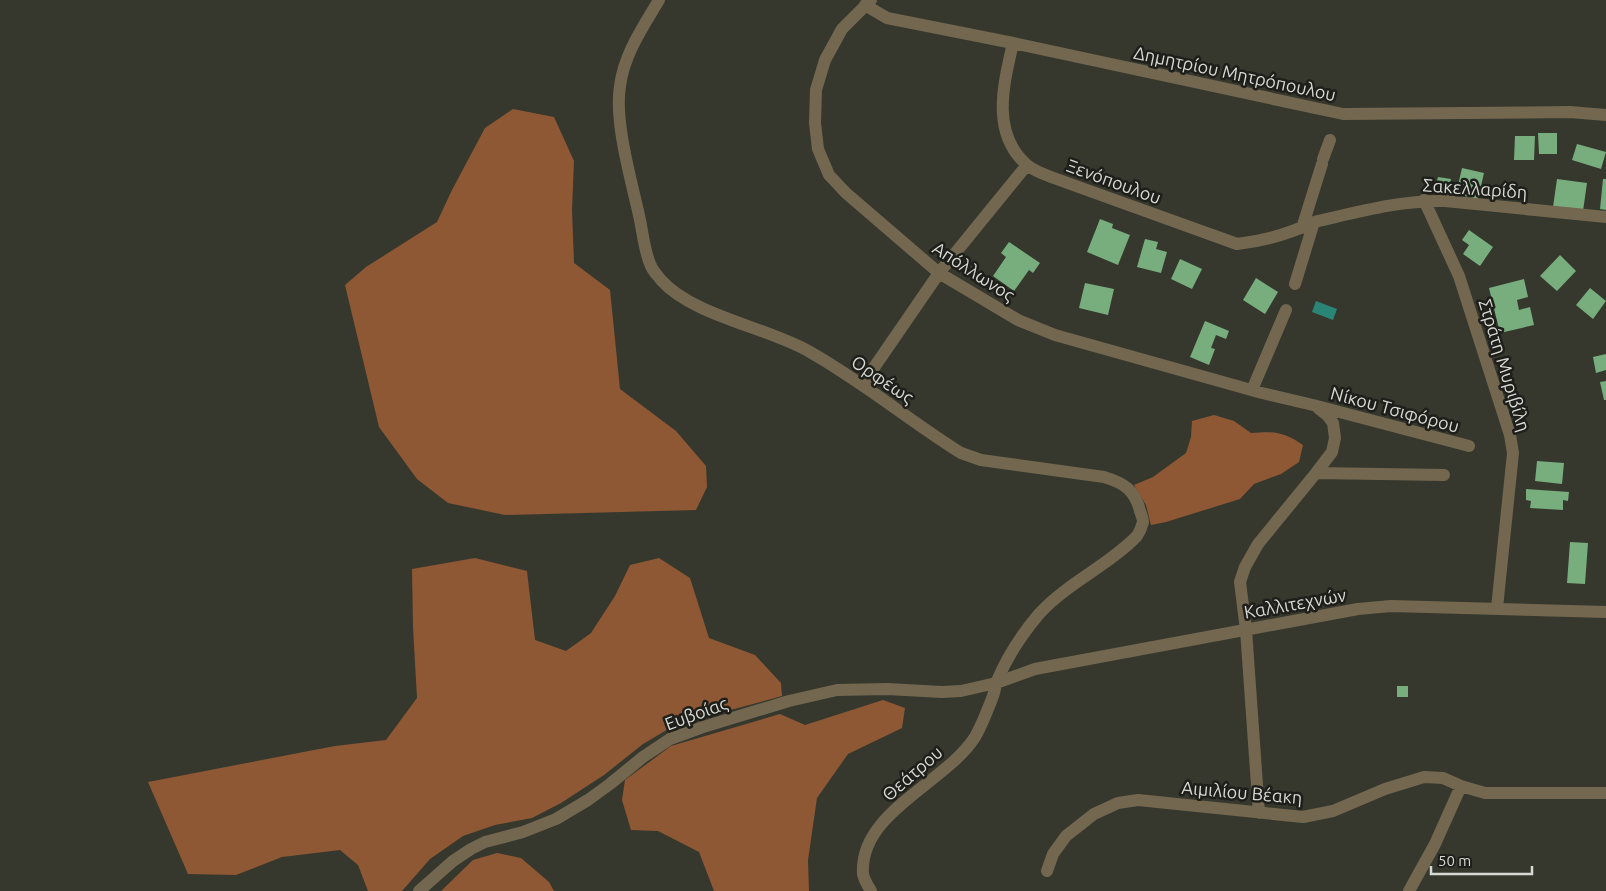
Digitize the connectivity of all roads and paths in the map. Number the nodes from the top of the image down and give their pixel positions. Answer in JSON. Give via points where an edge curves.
{"nodes":[{"id":1,"x":659,"y":0,"type":"edge"},
{"id":2,"x":868,"y":2,"type":"edge"},
{"id":3,"x":1014,"y":43,"type":"junction"},
{"id":4,"x":1606,"y":114,"type":"edge"},
{"id":5,"x":1330,"y":140,"type":"dead end"},
{"id":6,"x":1027,"y":165,"type":"junction"},
{"id":7,"x":1424,"y":200,"type":"junction"},
{"id":8,"x":1606,"y":217,"type":"edge"},
{"id":9,"x":1314,"y":222,"type":"junction"},
{"id":10,"x":1302,"y":228,"type":"junction"},
{"id":11,"x":939,"y":272,"type":"junction"},
{"id":12,"x":1295,"y":284,"type":"dead end"},
{"id":13,"x":1286,"y":310,"type":"dead end"},
{"id":14,"x":862,"y":385,"type":"junction"},
{"id":15,"x":1252,"y":390,"type":"junction"},
{"id":16,"x":1313,"y":405,"type":"junction"},
{"id":17,"x":1469,"y":446,"type":"dead end"},
{"id":18,"x":1316,"y":473,"type":"junction"},
{"id":19,"x":1444,"y":475,"type":"dead end"},
{"id":20,"x":1496,"y":608,"type":"junction"},
{"id":21,"x":1606,"y":612,"type":"edge"},
{"id":22,"x":1246,"y":630,"type":"junction"},
{"id":23,"x":996,"y":683,"type":"junction"},
{"id":24,"x":1461,"y":786,"type":"junction"},
{"id":25,"x":1606,"y":793,"type":"edge"},
{"id":26,"x":1259,"y":813,"type":"junction"},
{"id":27,"x":1047,"y":871,"type":"dead end"},
{"id":28,"x":419,"y":891,"type":"edge"},
{"id":29,"x":871,"y":891,"type":"edge"},
{"id":30,"x":1409,"y":891,"type":"edge"}],
"edges":[{"from":1,"to":14,"type":"street","name":"Ορφέως","via":[[635,41],[619,86],[622,133],[651,268],[662,281],[700,307],[790,342]]},
{"from":2,"to":3,"type":"street","name":"Δημητρίου Μητρόπουλου","via":[[887,18]]},
{"from":2,"to":11,"type":"street","name":"Απόλλωνος","via":[[842,29],[825,60],[816,90],[818,149],[829,175],[846,193]]},
{"from":3,"to":4,"type":"street","name":"Δημητρίου Μητρόπουλου","via":[[1343,114]]},
{"from":3,"to":6,"type":"street","name":"Ξενόπουλου","via":[[1002,101],[1004,128],[1012,146]]},
{"from":5,"to":10,"type":"street"},
{"from":6,"to":10,"type":"street","name":"Ξενόπουλου","via":[[1051,177],[1237,244]]},
{"from":6,"to":11,"type":"street"},
{"from":7,"to":8,"type":"street","name":"Σακελλαρίδη"},
{"from":7,"to":9,"type":"street","name":"Σακελλαρίδη"},
{"from":7,"to":20,"type":"street","name":"Στράτη Μυριβίλη","via":[[1459,276],[1510,435],[1513,453]]},
{"from":9,"to":10,"type":"street","name":"Ξενόπουλου"},
{"from":9,"to":12,"type":"street"},
{"from":11,"to":14,"type":"street"},
{"from":11,"to":15,"type":"street","name":"Απόλλωνος","via":[[1036,328]]},
{"from":13,"to":15,"type":"street"},
{"from":14,"to":23,"type":"street","name":"Ορφέως","via":[[961,453],[981,460],[1104,477],[1130,489],[1139,507],[1143,521],[1138,534],[1040,613],[1015,646]]},
{"from":15,"to":16,"type":"street","name":"Απόλλωνος"},
{"from":16,"to":17,"type":"street","name":"Νίκου Τσιφόρου"},
{"from":16,"to":18,"type":"street","via":[[1327,414],[1333,423],[1335,438],[1332,452]]},
{"from":18,"to":19,"type":"street"},
{"from":18,"to":22,"type":"street","via":[[1258,544],[1245,566],[1240,582]]},
{"from":20,"to":21,"type":"street","name":"Καλλιτεχνών"},
{"from":20,"to":22,"type":"street","name":"Καλλιτεχνών","via":[[1391,606]]},
{"from":22,"to":23,"type":"street","name":"Καλλιτεχνών","via":[[1035,669]]},
{"from":22,"to":26,"type":"street"},
{"from":23,"to":28,"type":"street","name":"Ευβοίας","via":[[942,692],[837,690],[703,727],[670,739],[596,795],[556,819],[471,849]]},
{"from":23,"to":29,"type":"street","name":"Θεάτρου","via":[[994,695],[974,739],[957,758],[881,824],[871,839],[864,856],[863,876]]},
{"from":24,"to":25,"type":"street","name":"Αιμιλίου Βέακη","via":[[1485,793]]},
{"from":24,"to":26,"type":"street","name":"Αιμιλίου Βέακη","via":[[1443,778],[1424,777],[1333,811],[1303,817]]},
{"from":24,"to":30,"type":"street"},
{"from":26,"to":27,"type":"street","name":"Αιμιλίου Βέακη","via":[[1138,800],[1118,803],[1094,814],[1066,836],[1053,854]]}]}
